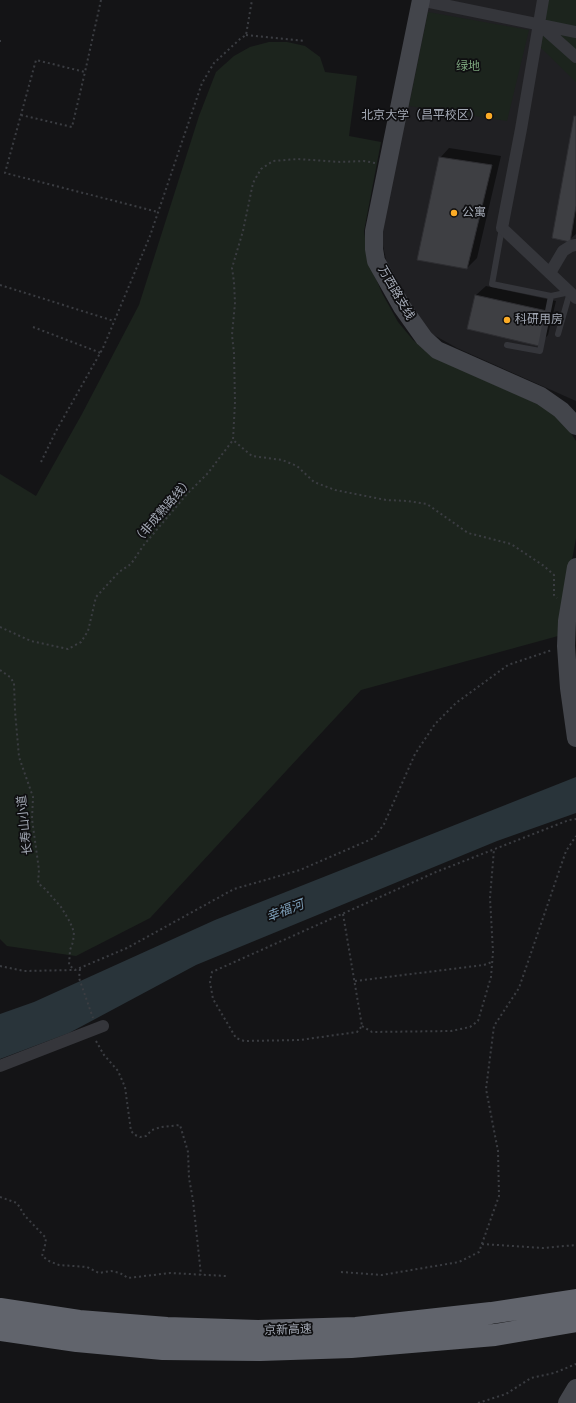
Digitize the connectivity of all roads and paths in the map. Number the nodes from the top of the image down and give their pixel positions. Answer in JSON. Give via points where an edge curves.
{"nodes":[{"id":1,"x":101,"y":0,"type":"edge"},
{"id":2,"x":252,"y":0,"type":"edge"},
{"id":3,"x":420,"y":0,"type":"edge"},
{"id":4,"x":543,"y":0,"type":"edge"},
{"id":5,"x":539,"y":24,"type":"junction"},
{"id":6,"x":576,"y":32,"type":"edge"},
{"id":7,"x":246,"y":36,"type":"junction"},
{"id":8,"x":305,"y":41,"type":"dead end"},
{"id":9,"x":576,"y":58,"type":"edge"},
{"id":10,"x":85,"y":72,"type":"junction"},
{"id":11,"x":21,"y":115,"type":"junction"},
{"id":12,"x":387,"y":165,"type":"junction"},
{"id":13,"x":158,"y":212,"type":"junction"},
{"id":14,"x":502,"y":228,"type":"junction"},
{"id":15,"x":576,"y":245,"type":"edge"},
{"id":16,"x":550,"y":273,"type":"junction"},
{"id":17,"x":0,"y":285,"type":"edge"},
{"id":18,"x":573,"y":295,"type":"edge"},
{"id":19,"x":551,"y":296,"type":"junction"},
{"id":20,"x":114,"y":321,"type":"junction"},
{"id":21,"x":33,"y":327,"type":"dead end"},
{"id":22,"x":558,"y":334,"type":"dead end"},
{"id":23,"x":508,"y":345,"type":"dead end"},
{"id":24,"x":101,"y":353,"type":"junction"},
{"id":25,"x":576,"y":426,"type":"edge"},
{"id":26,"x":233,"y":440,"type":"junction"},
{"id":27,"x":41,"y":462,"type":"dead end"},
{"id":28,"x":576,"y":567,"type":"edge"},
{"id":29,"x":568,"y":609,"type":"junction"},
{"id":30,"x":0,"y":627,"type":"edge"},
{"id":31,"x":566,"y":646,"type":"junction"},
{"id":32,"x":0,"y":670,"type":"edge"},
{"id":33,"x":576,"y":738,"type":"edge"},
{"id":34,"x":576,"y":819,"type":"edge"},
{"id":35,"x":576,"y":836,"type":"edge"},
{"id":36,"x":494,"y":849,"type":"junction"},
{"id":37,"x":343,"y":914,"type":"junction"},
{"id":38,"x":493,"y":962,"type":"junction"},
{"id":39,"x":0,"y":966,"type":"edge"},
{"id":40,"x":80,"y":968,"type":"junction"},
{"id":41,"x":75,"y":970,"type":"junction"},
{"id":42,"x":355,"y":981,"type":"junction"},
{"id":43,"x":362,"y":1026,"type":"junction"},
{"id":44,"x":96,"y":1029,"type":"junction"},
{"id":45,"x":0,"y":1066,"type":"edge"},
{"id":46,"x":0,"y":1197,"type":"edge"},
{"id":47,"x":481,"y":1244,"type":"junction"},
{"id":48,"x":576,"y":1245,"type":"edge"},
{"id":49,"x":341,"y":1272,"type":"dead end"},
{"id":50,"x":200,"y":1275,"type":"junction"},
{"id":51,"x":226,"y":1276,"type":"dead end"},
{"id":52,"x":0,"y":1309,"type":"edge"},
{"id":53,"x":572,"y":1311,"type":"edge"},
{"id":54,"x":0,"y":1330,"type":"edge"},
{"id":55,"x":576,"y":1364,"type":"edge"},
{"id":56,"x":576,"y":1388,"type":"edge"},
{"id":57,"x":478,"y":1403,"type":"edge"},
{"id":58,"x":567,"y":1403,"type":"edge"}],
"edges":[{"from":1,"to":10,"type":"path"},
{"from":2,"to":7,"type":"path"},
{"from":3,"to":5,"type":"street"},
{"from":3,"to":12,"type":"street","name":"万西路支线"},
{"from":4,"to":5,"type":"street"},
{"from":5,"to":6,"type":"street"},
{"from":5,"to":9,"type":"street"},
{"from":5,"to":14,"type":"street"},
{"from":7,"to":8,"type":"path"},
{"from":7,"to":13,"type":"path","via":[[214,63],[202,83]]},
{"from":10,"to":11,"type":"path","via":[[36,60]]},
{"from":10,"to":11,"type":"path","via":[[72,127]]},
{"from":11,"to":13,"type":"path","via":[[5,173]]},
{"from":12,"to":25,"type":"street","name":"万西路支线","via":[[374,231],[374,249],[376,260],[410,320],[437,350],[541,396]]},
{"from":12,"to":26,"type":"path","via":[[364,161],[273,161],[261,169],[253,183],[244,231],[232,268],[235,303],[232,335],[235,402]]},
{"from":13,"to":20,"type":"path"},
{"from":14,"to":16,"type":"street"},
{"from":14,"to":19,"type":"lane","via":[[492,284]]},
{"from":15,"to":16,"type":"street","via":[[563,251]]},
{"from":16,"to":18,"type":"street"},
{"from":17,"to":20,"type":"path"},
{"from":18,"to":19,"type":"lane"},
{"from":18,"to":22,"type":"lane"},
{"from":19,"to":23,"type":"lane","via":[[540,351]]},
{"from":20,"to":24,"type":"path"},
{"from":21,"to":24,"type":"path"},
{"from":24,"to":27,"type":"path"},
{"from":26,"to":29,"type":"path","via":[[252,456],[282,460],[296,466],[314,482],[335,490],[386,500],[427,504],[468,532],[511,544],[554,575],[554,595]]},
{"from":26,"to":30,"type":"path","name":"（非成熟路线）","via":[[208,473],[143,546],[131,564],[119,572],[96,597],[88,631],[81,642],[68,649],[31,641]]},
{"from":28,"to":29,"type":"street"},
{"from":29,"to":31,"type":"street"},
{"from":31,"to":33,"type":"street"},
{"from":31,"to":40,"type":"path","via":[[508,665],[456,703],[436,724],[415,754],[384,824],[374,838],[300,870],[234,889],[127,948]]},
{"from":32,"to":41,"type":"path","name":"长寿山小道","via":[[14,683],[19,757],[33,797],[32,819],[39,870],[38,883],[70,922],[74,932],[69,965]]},
{"from":34,"to":36,"type":"path"},
{"from":35,"to":47,"type":"path","via":[[566,851],[519,988],[494,1026],[486,1089],[498,1150],[499,1196]]},
{"from":36,"to":37,"type":"path"},
{"from":36,"to":38,"type":"path","via":[[490,898]]},
{"from":37,"to":42,"type":"path"},
{"from":37,"to":43,"type":"path","via":[[212,972],[210,982],[213,999],[236,1038],[300,1040],[357,1032]]},
{"from":38,"to":42,"type":"path"},
{"from":38,"to":43,"type":"path","via":[[478,1021],[470,1027],[451,1031],[372,1032]]},
{"from":39,"to":41,"type":"path","via":[[24,971]]},
{"from":40,"to":41,"type":"path"},
{"from":40,"to":44,"type":"path","via":[[79,978]]},
{"from":42,"to":43,"type":"path"},
{"from":44,"to":45,"type":"street"},
{"from":44,"to":50,"type":"path","via":[[104,1055],[118,1071],[124,1087],[131,1131],[140,1137],[161,1127],[180,1126],[188,1152]]},
{"from":46,"to":50,"type":"path","via":[[17,1203],[25,1216],[46,1238],[42,1256],[59,1265],[87,1267],[99,1273],[111,1271],[128,1278],[170,1273]]},
{"from":47,"to":48,"type":"path","via":[[543,1248]]},
{"from":47,"to":49,"type":"path","via":[[479,1252],[459,1262],[382,1275]]},
{"from":50,"to":51,"type":"path"},
{"from":52,"to":53,"type":"highway","name":"京新高速","via":[[87,1321],[258,1332],[356,1328],[491,1313]]},
{"from":53,"to":54,"type":"highway","name":"京新高速","via":[[487,1336],[351,1347],[260,1350],[163,1349]]},
{"from":55,"to":57,"type":"path","via":[[554,1373],[531,1378],[506,1394]]},
{"from":56,"to":58,"type":"street"}]}
